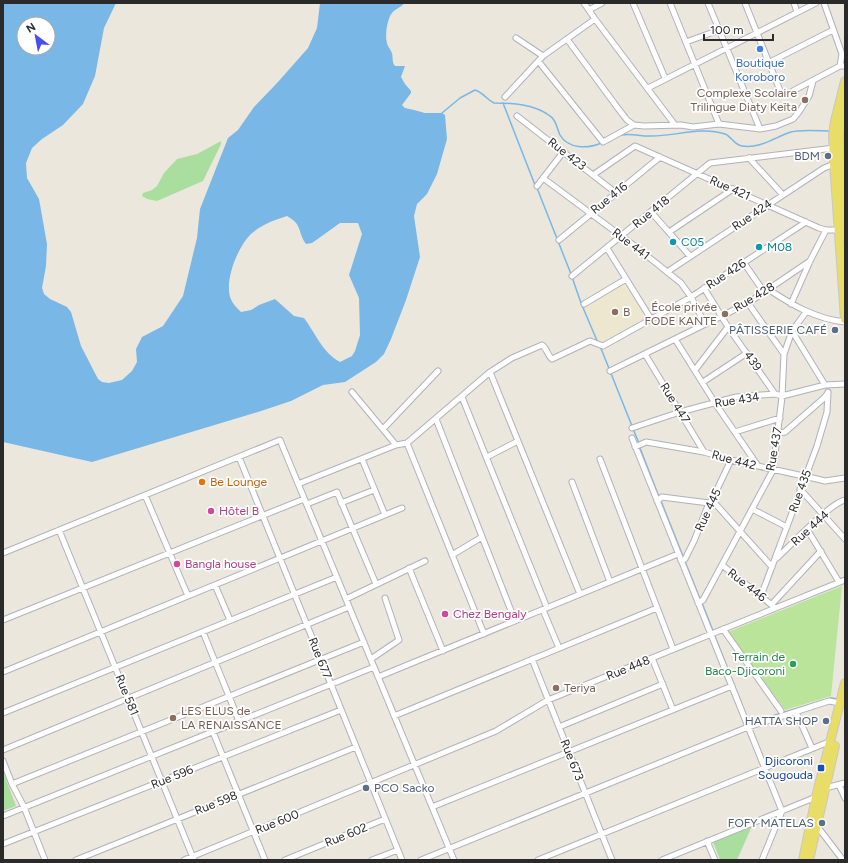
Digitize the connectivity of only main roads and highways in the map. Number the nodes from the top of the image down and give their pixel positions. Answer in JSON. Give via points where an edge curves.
{"nodes":[{"id":1,"x":845,"y":81,"type":"edge"},
{"id":2,"x":845,"y":105,"type":"edge"},
{"id":3,"x":838,"y":127,"type":"edge"},
{"id":4,"x":837,"y":163,"type":"junction"},
{"id":5,"x":845,"y":223,"type":"edge"},
{"id":6,"x":845,"y":236,"type":"edge"},
{"id":7,"x":845,"y":320,"type":"edge"},
{"id":8,"x":845,"y":683,"type":"edge"},
{"id":9,"x":842,"y":704,"type":"edge"},
{"id":10,"x":821,"y":792,"type":"junction"},
{"id":11,"x":814,"y":824,"type":"junction"},
{"id":12,"x":803,"y":860,"type":"edge"},
{"id":13,"x":809,"y":860,"type":"edge"}],
"edges":[{"from":1,"to":3,"type":"main road"},
{"from":2,"to":3,"type":"main road"},
{"from":3,"to":4,"type":"main road"},
{"from":3,"to":4,"type":"main road","via":[[834,148]]},
{"from":4,"to":5,"type":"main road"},
{"from":4,"to":7,"type":"main road"},
{"from":5,"to":6,"type":"main road"},
{"from":8,"to":9,"type":"main road"},
{"from":9,"to":10,"type":"main road"},
{"from":9,"to":10,"type":"main road","via":[[830,741]]},
{"from":10,"to":11,"type":"main road"},
{"from":11,"to":12,"type":"main road"},
{"from":11,"to":13,"type":"main road"}]}
